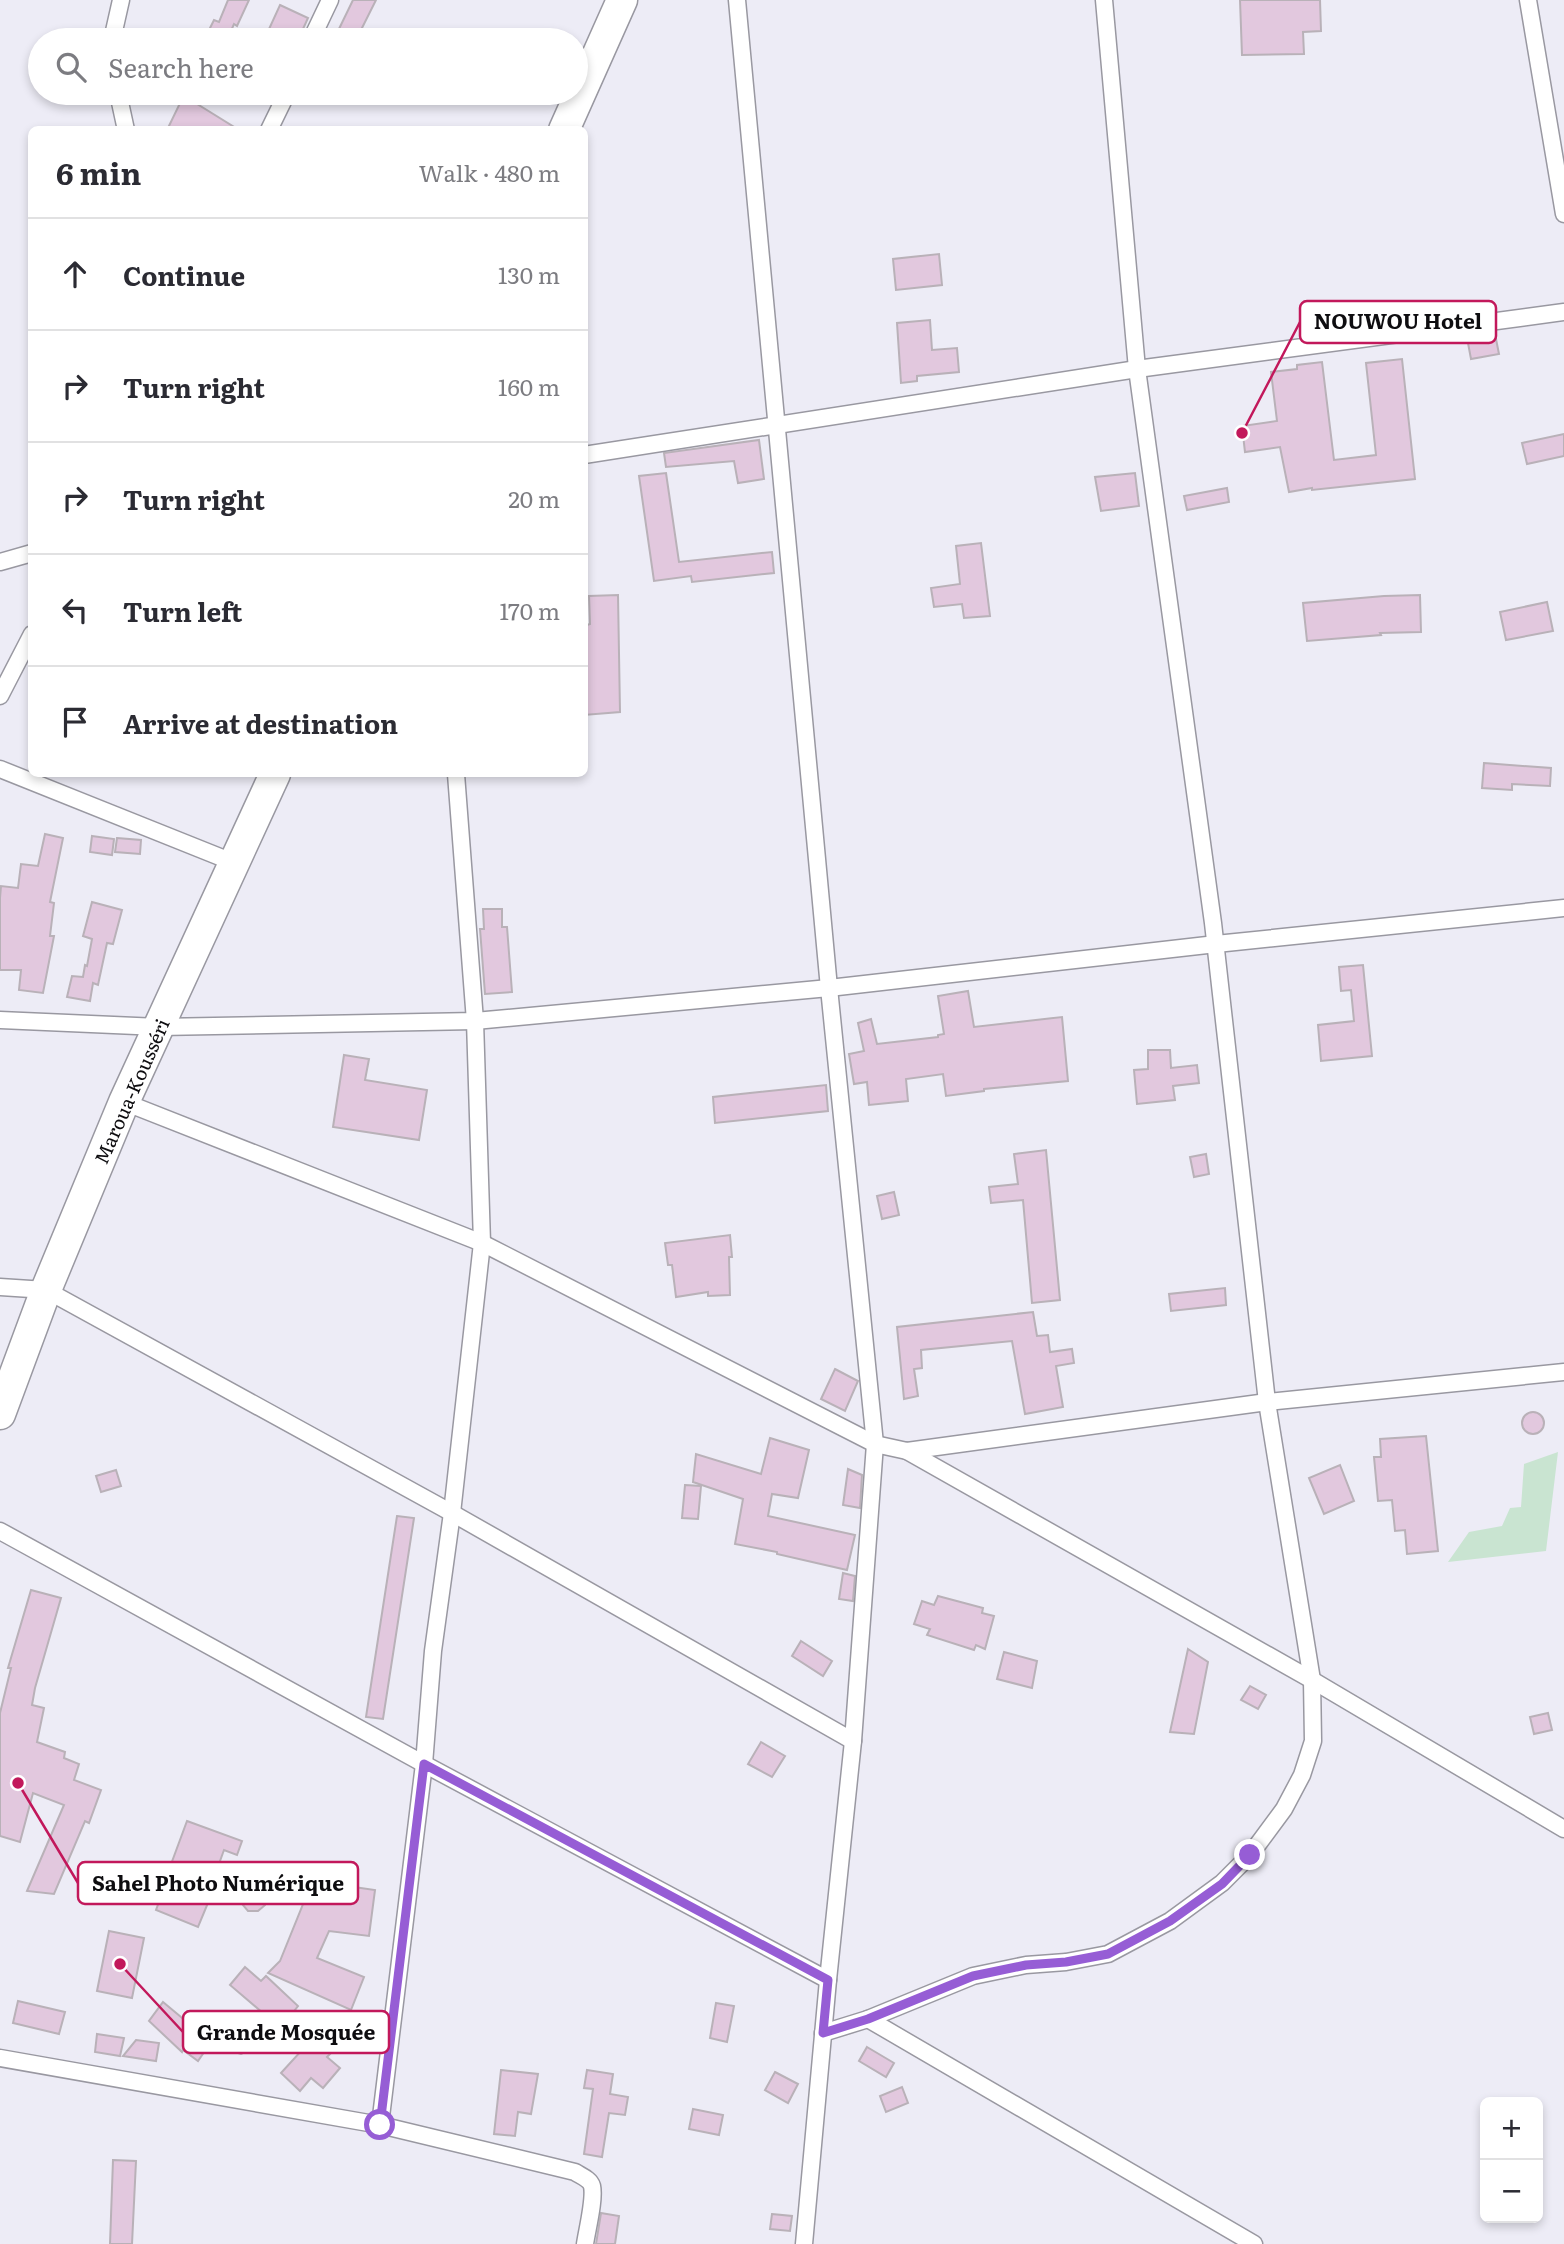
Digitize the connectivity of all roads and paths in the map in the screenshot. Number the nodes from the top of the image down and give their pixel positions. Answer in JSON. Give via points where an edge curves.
{"nodes":[{"id":1,"x":108,"y":0,"type":"edge"},
{"id":2,"x":121,"y":0,"type":"edge"},
{"id":3,"x":330,"y":0,"type":"edge"},
{"id":4,"x":622,"y":0,"type":"edge"},
{"id":5,"x":737,"y":0,"type":"edge"},
{"id":6,"x":1104,"y":0,"type":"edge"},
{"id":7,"x":1528,"y":0,"type":"edge"},
{"id":8,"x":110,"y":28,"type":"edge"},
{"id":9,"x":114,"y":28,"type":"edge"},
{"id":10,"x":317,"y":28,"type":"edge"},
{"id":11,"x":588,"y":76,"type":"edge"},
{"id":12,"x":121,"y":105,"type":"edge"},
{"id":13,"x":280,"y":105,"type":"edge"},
{"id":14,"x":575,"y":105,"type":"edge"},
{"id":15,"x":125,"y":126,"type":"edge"},
{"id":16,"x":271,"y":126,"type":"edge"},
{"id":17,"x":566,"y":126,"type":"edge"},
{"id":18,"x":1564,"y":214,"type":"edge"},
{"id":19,"x":1564,"y":312,"type":"edge"},
{"id":20,"x":1137,"y":369,"type":"junction"},
{"id":21,"x":775,"y":424,"type":"junction"},
{"id":22,"x":588,"y":454,"type":"edge"},
{"id":23,"x":28,"y":555,"type":"edge"},
{"id":24,"x":0,"y":562,"type":"edge"},
{"id":25,"x":28,"y":642,"type":"edge"},
{"id":26,"x":0,"y":696,"type":"edge"},
{"id":27,"x":0,"y":769,"type":"edge"},
{"id":28,"x":274,"y":777,"type":"edge"},
{"id":29,"x":456,"y":777,"type":"edge"},
{"id":30,"x":235,"y":863,"type":"junction"},
{"id":31,"x":1564,"y":908,"type":"edge"},
{"id":32,"x":1216,"y":944,"type":"junction"},
{"id":33,"x":829,"y":988,"type":"junction"},
{"id":34,"x":0,"y":1020,"type":"edge"},
{"id":35,"x":475,"y":1021,"type":"junction"},
{"id":36,"x":159,"y":1027,"type":"junction"},
{"id":37,"x":124,"y":1102,"type":"junction"},
{"id":38,"x":482,"y":1243,"type":"junction"},
{"id":39,"x":0,"y":1287,"type":"edge"},
{"id":40,"x":46,"y":1290,"type":"junction"},
{"id":41,"x":1564,"y":1372,"type":"edge"},
{"id":42,"x":1267,"y":1402,"type":"junction"},
{"id":43,"x":0,"y":1414,"type":"edge"},
{"id":44,"x":875,"y":1444,"type":"junction"},
{"id":45,"x":907,"y":1451,"type":"junction"},
{"id":46,"x":452,"y":1513,"type":"junction"},
{"id":47,"x":0,"y":1531,"type":"edge"},
{"id":48,"x":1312,"y":1680,"type":"junction"},
{"id":49,"x":853,"y":1741,"type":"junction"},
{"id":50,"x":424,"y":1764,"type":"junction"},
{"id":51,"x":1564,"y":1829,"type":"edge"},
{"id":52,"x":828,"y":1980,"type":"junction"},
{"id":53,"x":868,"y":2019,"type":"junction"},
{"id":54,"x":823,"y":2033,"type":"junction"},
{"id":55,"x":0,"y":2058,"type":"edge"},
{"id":56,"x":380,"y":2125,"type":"junction"},
{"id":57,"x":1226,"y":2236,"type":"edge"},
{"id":58,"x":585,"y":2244,"type":"edge"},
{"id":59,"x":804,"y":2244,"type":"edge"},
{"id":60,"x":1254,"y":2244,"type":"edge"}],
"edges":[{"from":1,"to":8,"type":"street"},
{"from":2,"to":9,"type":"street"},
{"from":3,"to":10,"type":"street"},
{"from":4,"to":11,"type":"highway"},
{"from":5,"to":21,"type":"street"},
{"from":6,"to":20,"type":"street"},
{"from":7,"to":18,"type":"street"},
{"from":12,"to":15,"type":"street"},
{"from":13,"to":16,"type":"street"},
{"from":14,"to":17,"type":"highway"},
{"from":19,"to":20,"type":"street"},
{"from":20,"to":21,"type":"street"},
{"from":20,"to":32,"type":"street"},
{"from":21,"to":22,"type":"street"},
{"from":21,"to":33,"type":"street"},
{"from":23,"to":24,"type":"street"},
{"from":25,"to":26,"type":"street"},
{"from":27,"to":30,"type":"street"},
{"from":28,"to":30,"type":"highway","name":"Maroua-Kousséri"},
{"from":29,"to":35,"type":"street"},
{"from":30,"to":36,"type":"highway","name":"Maroua-Kousséri"},
{"from":31,"to":32,"type":"street"},
{"from":32,"to":33,"type":"street"},
{"from":32,"to":42,"type":"street"},
{"from":33,"to":35,"type":"street"},
{"from":33,"to":44,"type":"street"},
{"from":34,"to":36,"type":"street"},
{"from":35,"to":36,"type":"street"},
{"from":35,"to":38,"type":"street"},
{"from":36,"to":37,"type":"highway","name":"Maroua-Kousséri"},
{"from":37,"to":38,"type":"street"},
{"from":37,"to":40,"type":"highway","name":"Maroua-Kousséri"},
{"from":38,"to":44,"type":"street"},
{"from":38,"to":46,"type":"street"},
{"from":39,"to":40,"type":"street"},
{"from":40,"to":43,"type":"highway","name":"Maroua-Kousséri"},
{"from":40,"to":46,"type":"street"},
{"from":41,"to":42,"type":"street"},
{"from":42,"to":45,"type":"street"},
{"from":42,"to":48,"type":"street"},
{"from":44,"to":45,"type":"street"},
{"from":44,"to":49,"type":"street"},
{"from":45,"to":48,"type":"street"},
{"from":46,"to":49,"type":"street"},
{"from":46,"to":50,"type":"street","via":[[433,1651]]},
{"from":47,"to":50,"type":"street"},
{"from":48,"to":51,"type":"street"},
{"from":48,"to":53,"type":"street","via":[[1312,1741],[1302,1775],[1284,1809],[1222,1884],[1170,1921],[1108,1954],[973,1976]]},
{"from":49,"to":52,"type":"street"},
{"from":50,"to":52,"type":"street"},
{"from":50,"to":56,"type":"street"},
{"from":52,"to":54,"type":"street"},
{"from":53,"to":54,"type":"street"},
{"from":53,"to":57,"type":"street"},
{"from":54,"to":59,"type":"street"},
{"from":55,"to":56,"type":"street"},
{"from":56,"to":58,"type":"street","via":[[586,2178],[592,2194]]},
{"from":57,"to":60,"type":"street"}]}
